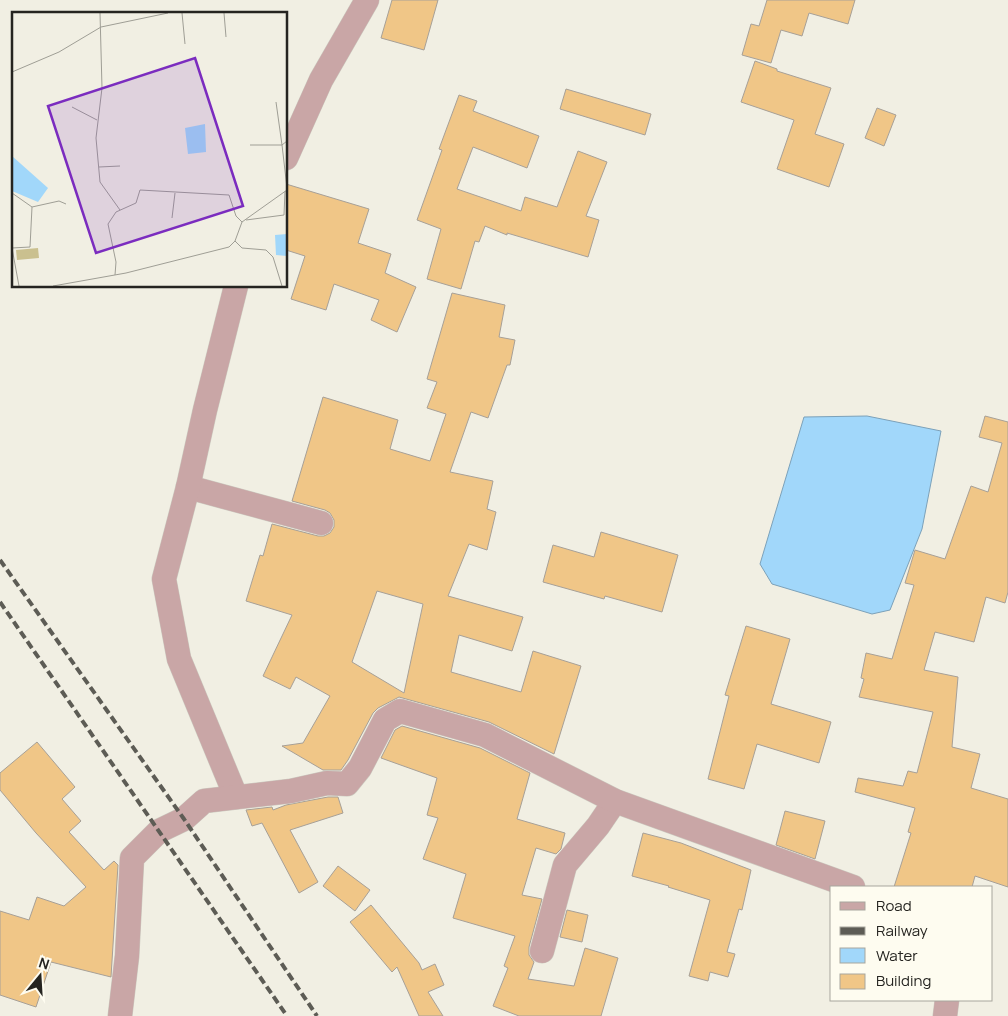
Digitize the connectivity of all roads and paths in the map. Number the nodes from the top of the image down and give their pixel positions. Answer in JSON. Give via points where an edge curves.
{"nodes":[{"id":1,"x":367,"y":0,"type":"edge"},
{"id":2,"x":288,"y":154,"type":"edge"},
{"id":3,"x":235,"y":288,"type":"edge"},
{"id":4,"x":188,"y":486,"type":"junction"},
{"id":5,"x":321,"y":523,"type":"dead end"},
{"id":6,"x":236,"y":797,"type":"junction"},
{"id":7,"x":615,"y":801,"type":"junction"},
{"id":8,"x":850,"y":886,"type":"edge"},
{"id":9,"x":542,"y":951,"type":"dead end"},
{"id":10,"x":946,"y":1001,"type":"edge"},
{"id":11,"x":120,"y":1016,"type":"edge"},
{"id":12,"x":945,"y":1016,"type":"edge"}],
"edges":[{"from":1,"to":2,"type":"street","via":[[321,80]]},
{"from":3,"to":4,"type":"street"},
{"from":4,"to":5,"type":"street"},
{"from":4,"to":6,"type":"street","via":[[164,579],[179,659]]},
{"from":6,"to":7,"type":"street","via":[[292,791],[327,783],[346,784],[360,768],[385,720],[400,711],[485,735]]},
{"from":6,"to":11,"type":"street","via":[[204,801],[184,819],[159,831],[132,858]]},
{"from":7,"to":8,"type":"street"},
{"from":7,"to":9,"type":"street","via":[[565,865]]},
{"from":10,"to":12,"type":"street"}]}
